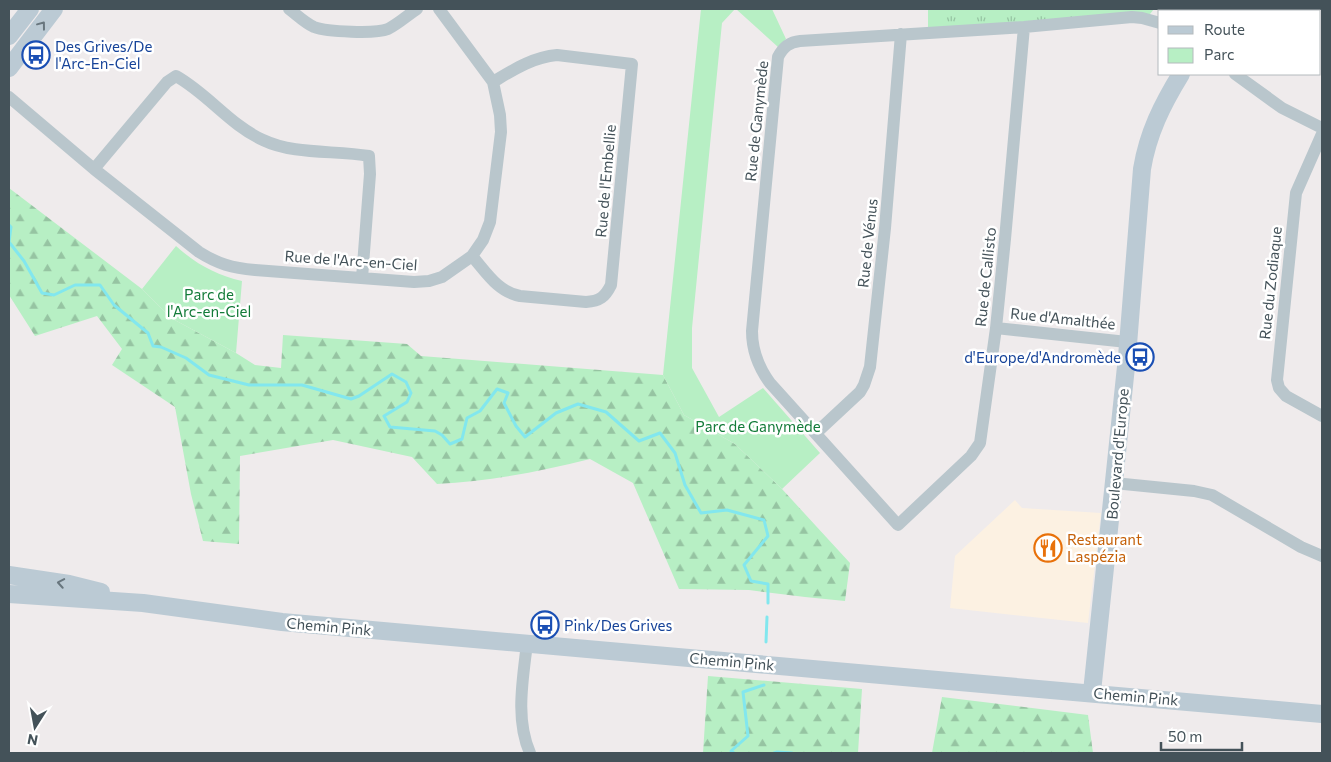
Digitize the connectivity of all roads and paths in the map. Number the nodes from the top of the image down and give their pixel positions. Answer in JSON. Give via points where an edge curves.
{"nodes":[{"id":1,"x":30,"y":9,"type":"edge"},
{"id":2,"x":54,"y":9,"type":"edge"},
{"id":3,"x":289,"y":9,"type":"edge"},
{"id":4,"x":417,"y":9,"type":"edge"},
{"id":5,"x":439,"y":9,"type":"edge"},
{"id":6,"x":1158,"y":23,"type":"edge"},
{"id":7,"x":1024,"y":27,"type":"junction"},
{"id":8,"x":901,"y":34,"type":"junction"},
{"id":9,"x":9,"y":36,"type":"edge"},
{"id":10,"x":9,"y":68,"type":"edge"},
{"id":11,"x":1180,"y":75,"type":"edge"},
{"id":12,"x":1236,"y":75,"type":"edge"},
{"id":13,"x":493,"y":82,"type":"junction"},
{"id":14,"x":9,"y":97,"type":"edge"},
{"id":15,"x":1322,"y":128,"type":"edge"},
{"id":16,"x":1322,"y":134,"type":"edge"},
{"id":17,"x":94,"y":169,"type":"junction"},
{"id":18,"x":472,"y":256,"type":"junction"},
{"id":19,"x":362,"y":278,"type":"junction"},
{"id":20,"x":996,"y":328,"type":"junction"},
{"id":21,"x":1127,"y":342,"type":"junction"},
{"id":22,"x":1322,"y":416,"type":"edge"},
{"id":23,"x":816,"y":433,"type":"junction"},
{"id":24,"x":1114,"y":483,"type":"junction"},
{"id":25,"x":898,"y":525,"type":"joint"},
{"id":26,"x":1322,"y":556,"type":"edge"},
{"id":27,"x":9,"y":575,"type":"edge"},
{"id":28,"x":9,"y":594,"type":"edge"},
{"id":29,"x":143,"y":603,"type":"junction"},
{"id":30,"x":527,"y":643,"type":"junction"},
{"id":31,"x":1092,"y":692,"type":"junction"},
{"id":32,"x":1322,"y":714,"type":"edge"},
{"id":33,"x":530,"y":753,"type":"edge"}],
"edges":[{"from":1,"to":9,"type":"main road"},
{"from":10,"to":2,"type":"main road","one_way":true},
{"from":3,"to":4,"type":"street","via":[[315,27],[370,32],[389,28]]},
{"from":5,"to":13,"type":"street","name":"Rue de l'Arc-en-Ciel"},
{"from":6,"to":7,"type":"street","name":"Rue de Ganymède","via":[[1132,17]]},
{"from":7,"to":8,"type":"street","name":"Rue de Ganymède"},
{"from":7,"to":20,"type":"street","name":"Rue de Callisto"},
{"from":8,"to":23,"type":"street","name":"Rue de Vénus","via":[[870,367],[860,392]]},
{"from":8,"to":23,"type":"street","name":"Rue de Ganymède","via":[[795,41],[784,46],[778,57],[752,340],[764,375]]},
{"from":11,"to":21,"type":"main road","name":"Boulevard d'Europe","via":[[1160,108],[1144,154]]},
{"from":12,"to":15,"type":"street","via":[[1282,108]]},
{"from":13,"to":18,"type":"street","name":"Rue de l'Arc-en-Ciel","via":[[500,115],[500,141],[490,222]]},
{"from":13,"to":18,"type":"street","name":"Rue de l'Embellie","via":[[528,62],[547,56],[632,64],[611,285],[602,299],[594,302],[510,294]]},
{"from":14,"to":17,"type":"street","name":"Rue de l'Arc-en-Ciel"},
{"from":16,"to":22,"type":"street","name":"Rue du Zodiaque","via":[[1296,193],[1277,380],[1286,396]]},
{"from":17,"to":19,"type":"street","name":"Rue de l'Arc-en-Ciel","via":[[214,261],[233,268]]},
{"from":17,"to":19,"type":"street","via":[[166,82],[176,76],[262,140],[290,148],[369,156]]},
{"from":18,"to":19,"type":"street","name":"Rue de l'Arc-en-Ciel","via":[[442,277],[429,281]]},
{"from":20,"to":21,"type":"street","name":"Rue d'Amalthée"},
{"from":20,"to":25,"type":"street","name":"Rue de Callisto","via":[[980,444]]},
{"from":21,"to":24,"type":"main road","name":"Boulevard d'Europe"},
{"from":23,"to":25,"type":"street","name":"Rue de Ganymède"},
{"from":24,"to":26,"type":"street","via":[[1212,495]]},
{"from":24,"to":31,"type":"main road","name":"Boulevard d'Europe"},
{"from":29,"to":27,"type":"main road","name":"Chemin Pink","one_way":true,"via":[[69,584]]},
{"from":28,"to":29,"type":"main road","name":"Chemin Pink"},
{"from":29,"to":30,"type":"main road","name":"Chemin Pink","via":[[282,622]]},
{"from":30,"to":31,"type":"main road","name":"Chemin Pink"},
{"from":30,"to":33,"type":"street","via":[[521,705]]},
{"from":31,"to":32,"type":"main road","name":"Chemin Pink"}]}
